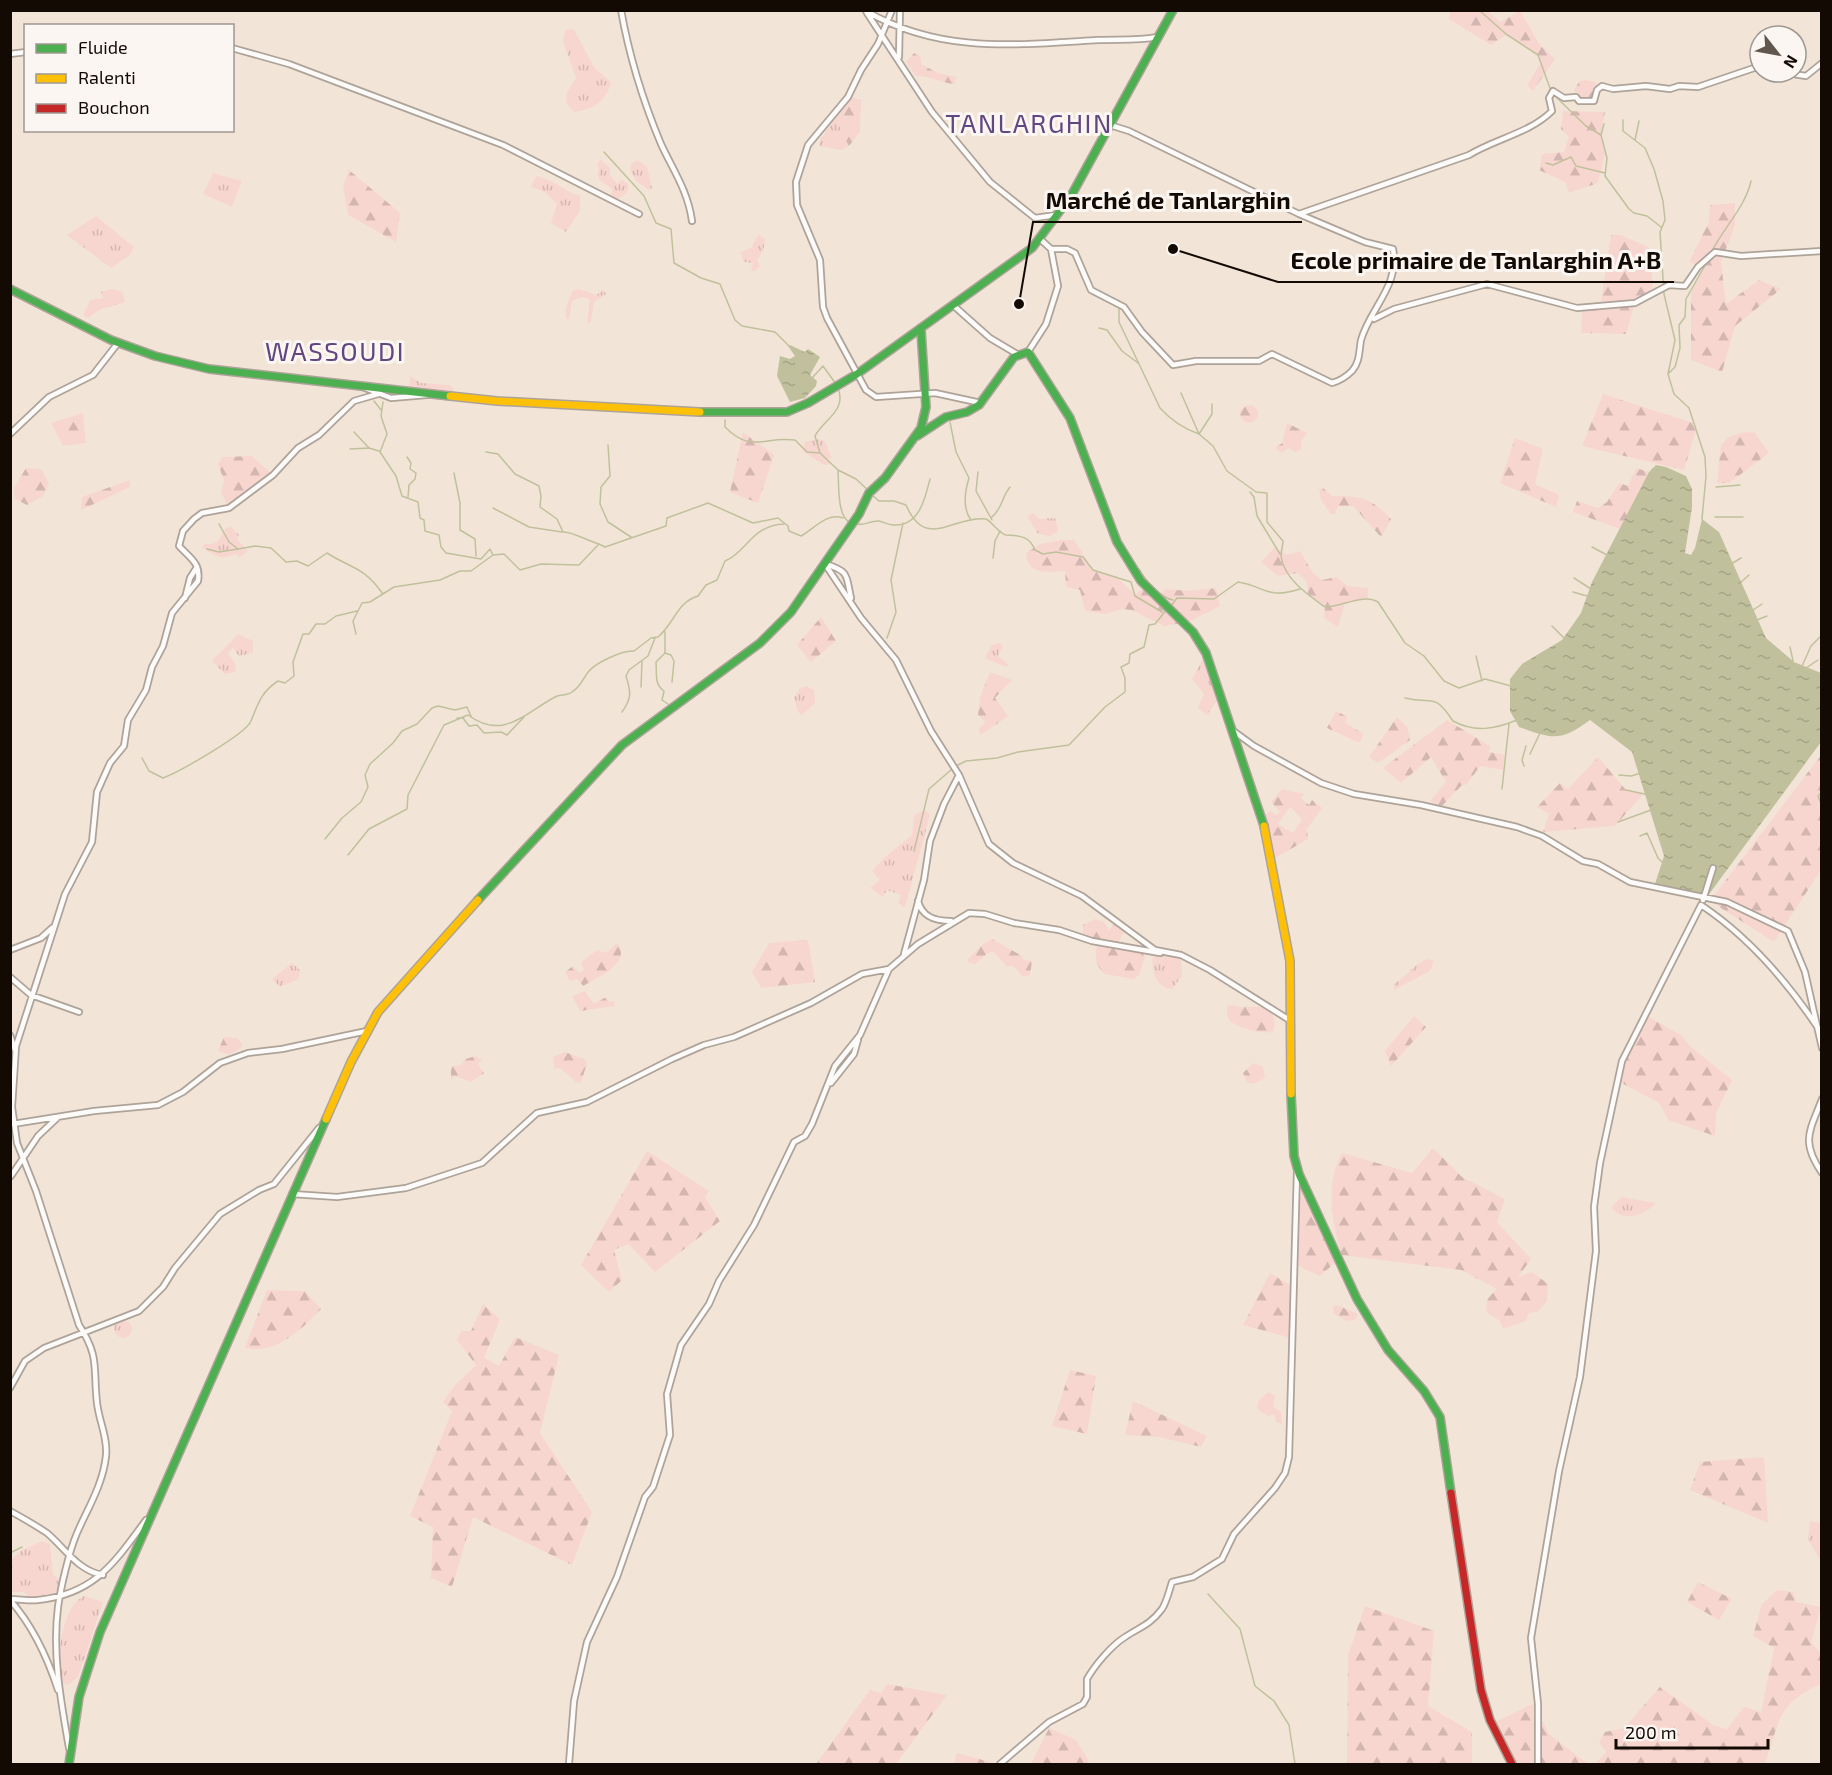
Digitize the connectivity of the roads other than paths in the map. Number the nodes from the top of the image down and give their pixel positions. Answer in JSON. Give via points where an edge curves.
{"nodes":[{"id":1,"x":621,"y":10,"type":"edge"},
{"id":2,"x":892,"y":10,"type":"edge"},
{"id":3,"x":900,"y":10,"type":"edge"},
{"id":4,"x":1173,"y":10,"type":"edge"},
{"id":5,"x":866,"y":11,"type":"edge"},
{"id":6,"x":886,"y":21,"type":"junction"},
{"id":7,"x":900,"y":26,"type":"junction"},
{"id":8,"x":882,"y":35,"type":"junction"},
{"id":9,"x":1157,"y":37,"type":"junction"},
{"id":10,"x":234,"y":49,"type":"edge"},
{"id":11,"x":900,"y":60,"type":"junction"},
{"id":12,"x":1821,"y":63,"type":"edge"},
{"id":13,"x":1748,"y":70,"type":"edge"},
{"id":14,"x":1808,"y":74,"type":"edge"},
{"id":15,"x":1109,"y":125,"type":"junction"},
{"id":16,"x":639,"y":214,"type":"dead end"},
{"id":17,"x":1059,"y":214,"type":"junction"},
{"id":18,"x":1299,"y":214,"type":"junction"},
{"id":19,"x":692,"y":221,"type":"dead end"},
{"id":20,"x":1040,"y":239,"type":"junction"},
{"id":21,"x":1051,"y":249,"type":"junction"},
{"id":22,"x":1821,"y":251,"type":"edge"},
{"id":23,"x":10,"y":288,"type":"edge"},
{"id":24,"x":954,"y":306,"type":"junction"},
{"id":25,"x":1369,"y":323,"type":"junction"},
{"id":26,"x":921,"y":330,"type":"junction"},
{"id":27,"x":118,"y":343,"type":"junction"},
{"id":28,"x":1028,"y":352,"type":"junction"},
{"id":29,"x":1017,"y":354,"type":"junction"},
{"id":30,"x":857,"y":374,"type":"junction"},
{"id":31,"x":354,"y":384,"type":"junction"},
{"id":32,"x":378,"y":394,"type":"junction"},
{"id":33,"x":434,"y":394,"type":"junction"},
{"id":34,"x":925,"y":394,"type":"junction"},
{"id":35,"x":981,"y":403,"type":"junction"},
{"id":36,"x":10,"y":434,"type":"edge"},
{"id":37,"x":914,"y":439,"type":"junction"},
{"id":38,"x":825,"y":564,"type":"junction"},
{"id":39,"x":851,"y":600,"type":"junction"},
{"id":40,"x":1230,"y":728,"type":"junction"},
{"id":41,"x":959,"y":775,"type":"junction"},
{"id":42,"x":1713,"y":868,"type":"dead end"},
{"id":43,"x":918,"y":897,"type":"junction"},
{"id":44,"x":1704,"y":898,"type":"junction"},
{"id":45,"x":1701,"y":905,"type":"junction"},
{"id":46,"x":953,"y":921,"type":"junction"},
{"id":47,"x":54,"y":926,"type":"junction"},
{"id":48,"x":10,"y":951,"type":"edge"},
{"id":49,"x":1160,"y":952,"type":"junction"},
{"id":50,"x":903,"y":957,"type":"junction"},
{"id":51,"x":889,"y":969,"type":"junction"},
{"id":52,"x":10,"y":977,"type":"edge"},
{"id":53,"x":31,"y":995,"type":"junction"},
{"id":54,"x":79,"y":1012,"type":"dead end"},
{"id":55,"x":1291,"y":1021,"type":"junction"},
{"id":56,"x":1816,"y":1026,"type":"junction"},
{"id":57,"x":367,"y":1031,"type":"junction"},
{"id":58,"x":1821,"y":1034,"type":"edge"},
{"id":59,"x":10,"y":1035,"type":"edge"},
{"id":60,"x":1821,"y":1048,"type":"edge"},
{"id":61,"x":16,"y":1052,"type":"junction"},
{"id":62,"x":15,"y":1067,"type":"junction"},
{"id":63,"x":10,"y":1073,"type":"edge"},
{"id":64,"x":1821,"y":1099,"type":"edge"},
{"id":65,"x":60,"y":1116,"type":"junction"},
{"id":66,"x":324,"y":1122,"type":"junction"},
{"id":67,"x":12,"y":1124,"type":"edge"},
{"id":68,"x":10,"y":1137,"type":"edge"},
{"id":69,"x":23,"y":1158,"type":"junction"},
{"id":70,"x":10,"y":1169,"type":"edge"},
{"id":71,"x":1297,"y":1169,"type":"junction"},
{"id":72,"x":1821,"y":1173,"type":"edge"},
{"id":73,"x":11,"y":1177,"type":"edge"},
{"id":74,"x":292,"y":1194,"type":"junction"},
{"id":75,"x":83,"y":1333,"type":"junction"},
{"id":76,"x":10,"y":1388,"type":"edge"},
{"id":77,"x":10,"y":1510,"type":"edge"},
{"id":78,"x":151,"y":1514,"type":"junction"},
{"id":79,"x":69,"y":1554,"type":"junction"},
{"id":80,"x":103,"y":1575,"type":"junction"},
{"id":81,"x":60,"y":1597,"type":"junction"},
{"id":82,"x":10,"y":1600,"type":"edge"},
{"id":83,"x":61,"y":1701,"type":"junction"},
{"id":84,"x":69,"y":1750,"type":"junction"},
{"id":85,"x":69,"y":1764,"type":"edge"},
{"id":86,"x":569,"y":1764,"type":"edge"},
{"id":87,"x":1000,"y":1764,"type":"edge"},
{"id":88,"x":1512,"y":1764,"type":"edge"},
{"id":89,"x":1538,"y":1764,"type":"edge"}],
"edges":[{"from":1,"to":19,"type":"street","via":[[634,67],[660,141],[688,197]]},
{"from":2,"to":6,"type":"street"},
{"from":3,"to":7,"type":"street"},
{"from":4,"to":9,"type":"street"},
{"from":5,"to":6,"type":"street"},
{"from":5,"to":8,"type":"street"},
{"from":6,"to":7,"type":"street"},
{"from":6,"to":8,"type":"street"},
{"from":7,"to":9,"type":"street","via":[[967,45],[1126,42]]},
{"from":7,"to":11,"type":"street"},
{"from":8,"to":11,"type":"street"},
{"from":8,"to":30,"type":"street","via":[[848,97],[808,145],[796,182],[797,205],[820,260],[823,307]]},
{"from":9,"to":15,"type":"street"},
{"from":10,"to":16,"type":"street","via":[[289,64],[503,145]]},
{"from":11,"to":17,"type":"street","via":[[932,112],[990,182],[1035,219]]},
{"from":12,"to":14,"type":"street"},
{"from":13,"to":18,"type":"street","via":[[1698,87],[1602,86],[1590,103],[1576,97],[1564,98],[1553,91],[1549,98],[1552,111],[1536,124],[1469,155]]},
{"from":15,"to":17,"type":"street"},
{"from":15,"to":18,"type":"street","via":[[1130,131]]},
{"from":17,"to":20,"type":"street"},
{"from":18,"to":25,"type":"street","via":[[1365,242],[1393,249],[1388,291]]},
{"from":20,"to":21,"type":"street"},
{"from":20,"to":24,"type":"street"},
{"from":21,"to":25,"type":"street","via":[[1075,253],[1091,290],[1124,307],[1173,365],[1259,361],[1272,354],[1332,384],[1356,365]]},
{"from":21,"to":28,"type":"street","via":[[1058,286],[1046,324]]},
{"from":22,"to":25,"type":"street","via":[[1741,256],[1715,252],[1685,286],[1669,285],[1635,303],[1577,308],[1487,284],[1387,312]]},
{"from":23,"to":27,"type":"street"},
{"from":24,"to":26,"type":"street"},
{"from":24,"to":29,"type":"street","via":[[990,338]]},
{"from":26,"to":30,"type":"street"},
{"from":26,"to":34,"type":"street"},
{"from":27,"to":31,"type":"street","via":[[209,369]]},
{"from":27,"to":36,"type":"street","via":[[93,375],[53,394]]},
{"from":28,"to":29,"type":"street"},
{"from":28,"to":40,"type":"street","via":[[1070,418],[1117,542],[1141,581],[1193,632],[1206,653]]},
{"from":29,"to":35,"type":"street"},
{"from":30,"to":33,"type":"street","via":[[803,406],[764,414],[575,406]]},
{"from":30,"to":34,"type":"street","via":[[861,384],[876,398]]},
{"from":31,"to":32,"type":"street"},
{"from":31,"to":33,"type":"street"},
{"from":32,"to":33,"type":"street","via":[[401,398]]},
{"from":32,"to":47,"type":"street","via":[[354,400],[273,475],[229,508],[202,513],[183,531],[179,546],[191,555],[198,581],[172,614],[146,690],[128,720],[124,746],[110,763],[97,792],[92,842],[65,894]]},
{"from":34,"to":35,"type":"street"},
{"from":34,"to":37,"type":"street","via":[[924,419]]},
{"from":35,"to":37,"type":"street","via":[[967,412],[946,417]]},
{"from":37,"to":38,"type":"street","via":[[869,493]]},
{"from":38,"to":39,"type":"street"},
{"from":38,"to":39,"type":"street","via":[[845,573]]},
{"from":38,"to":57,"type":"street","via":[[791,612],[760,643],[622,745],[411,971]]},
{"from":39,"to":41,"type":"street","via":[[896,660]]},
{"from":40,"to":44,"type":"street","via":[[1321,783],[1354,794],[1516,827],[1542,836],[1583,861],[1598,864],[1630,882]]},
{"from":40,"to":55,"type":"street","via":[[1265,830],[1290,961]]},
{"from":41,"to":43,"type":"street","via":[[930,841]]},
{"from":41,"to":49,"type":"street","via":[[982,834],[1000,854],[1082,896]]},
{"from":42,"to":44,"type":"street"},
{"from":43,"to":46,"type":"street","via":[[924,914],[936,920]]},
{"from":43,"to":50,"type":"street"},
{"from":44,"to":45,"type":"street"},
{"from":44,"to":56,"type":"street","via":[[1727,902],[1790,933],[1805,972]]},
{"from":45,"to":56,"type":"street","via":[[1754,948]]},
{"from":45,"to":89,"type":"street","via":[[1622,1061],[1600,1163],[1594,1207],[1595,1258],[1580,1377],[1559,1471],[1531,1638],[1538,1704]]},
{"from":46,"to":49,"type":"street","via":[[976,912],[1092,941]]},
{"from":46,"to":50,"type":"street"},
{"from":47,"to":48,"type":"street","via":[[41,938]]},
{"from":47,"to":53,"type":"street"},
{"from":49,"to":55,"type":"street","via":[[1180,955],[1210,970]]},
{"from":50,"to":51,"type":"street"},
{"from":51,"to":74,"type":"street","via":[[862,974],[812,1003],[672,1059],[587,1102],[537,1113],[482,1163],[406,1188],[337,1197]]},
{"from":51,"to":86,"type":"street","via":[[860,1035],[835,1066],[812,1124],[794,1142],[775,1176],[765,1205],[676,1356],[667,1394],[670,1435],[617,1577],[587,1642],[574,1701]]},
{"from":52,"to":53,"type":"street"},
{"from":53,"to":54,"type":"street"},
{"from":53,"to":61,"type":"street"},
{"from":55,"to":71,"type":"street","via":[[1291,1112]]},
{"from":56,"to":58,"type":"street"},
{"from":56,"to":60,"type":"street"},
{"from":57,"to":65,"type":"street","via":[[248,1053],[220,1063],[183,1092],[158,1105]]},
{"from":57,"to":66,"type":"street"},
{"from":59,"to":61,"type":"street"},
{"from":61,"to":62,"type":"street"},
{"from":62,"to":63,"type":"street"},
{"from":62,"to":67,"type":"street"},
{"from":64,"to":72,"type":"street","via":[[1807,1137]]},
{"from":65,"to":67,"type":"street"},
{"from":65,"to":69,"type":"street","via":[[46,1126]]},
{"from":66,"to":74,"type":"street"},
{"from":66,"to":75,"type":"street","via":[[274,1184],[220,1214],[142,1308]]},
{"from":67,"to":68,"type":"street"},
{"from":67,"to":69,"type":"street"},
{"from":69,"to":73,"type":"street"},
{"from":69,"to":75,"type":"street"},
{"from":70,"to":73,"type":"street"},
{"from":71,"to":87,"type":"street","via":[[1289,1457],[1285,1473],[1234,1534],[1222,1559],[1193,1577],[1172,1582],[1156,1616],[1143,1628],[1125,1636],[1105,1656],[1087,1678],[1083,1704],[1049,1722]]},
{"from":71,"to":88,"type":"street","via":[[1368,1317],[1388,1350],[1424,1390],[1440,1417],[1481,1690],[1490,1720]]},
{"from":74,"to":78,"type":"street"},
{"from":75,"to":76,"type":"street","via":[[34,1354],[20,1367]]},
{"from":75,"to":79,"type":"street","via":[[95,1358],[97,1406],[107,1454],[99,1485]]},
{"from":77,"to":79,"type":"street","via":[[48,1534]]},
{"from":78,"to":80,"type":"street"},
{"from":78,"to":84,"type":"street","via":[[89,1658]]},
{"from":79,"to":80,"type":"street","via":[[91,1573]]},
{"from":79,"to":81,"type":"street"},
{"from":80,"to":81,"type":"street"},
{"from":81,"to":82,"type":"street"},
{"from":81,"to":83,"type":"street","via":[[56,1629]]},
{"from":82,"to":83,"type":"street","via":[[43,1653]]},
{"from":83,"to":84,"type":"street"},
{"from":84,"to":85,"type":"street"}]}
